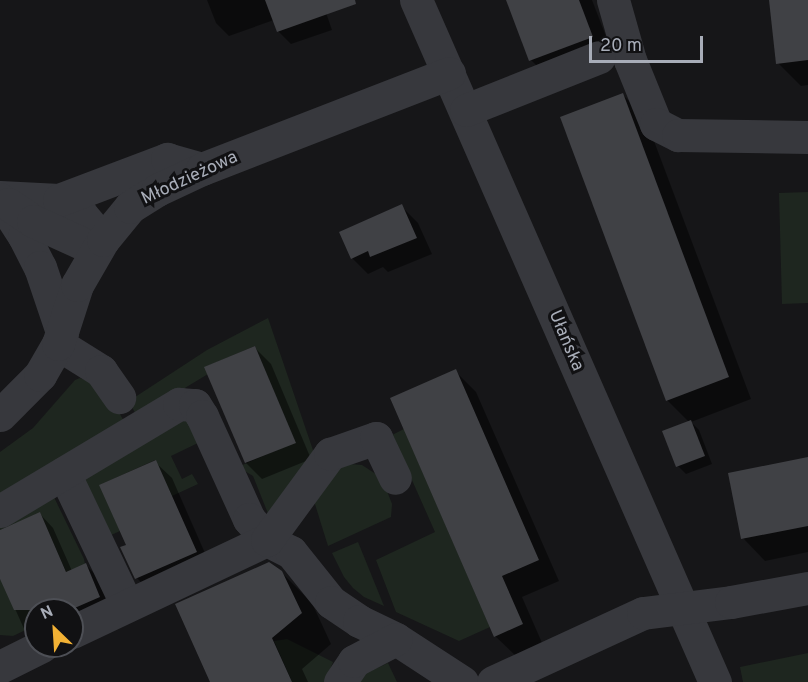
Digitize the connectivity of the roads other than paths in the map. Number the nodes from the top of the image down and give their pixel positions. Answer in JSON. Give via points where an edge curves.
{"nodes":[{"id":1,"x":416,"y":0,"type":"edge"},
{"id":2,"x":613,"y":0,"type":"edge"},
{"id":3,"x":599,"y":57,"type":"dead end"},
{"id":4,"x":449,"y":72,"type":"junction"},
{"id":5,"x":466,"y":110,"type":"junction"},
{"id":6,"x":808,"y":137,"type":"edge"},
{"id":7,"x":202,"y":170,"type":"junction"},
{"id":8,"x":0,"y":198,"type":"edge"},
{"id":9,"x":59,"y":200,"type":"junction"},
{"id":10,"x":100,"y":245,"type":"junction"},
{"id":11,"x":60,"y":338,"type":"junction"},
{"id":12,"x":128,"y":414,"type":"junction"},
{"id":13,"x":0,"y":415,"type":"edge"},
{"id":14,"x":64,"y":473,"type":"junction"},
{"id":15,"x":395,"y":478,"type":"dead end"},
{"id":16,"x":0,"y":511,"type":"edge"},
{"id":17,"x":267,"y":540,"type":"junction"},
{"id":18,"x":808,"y":588,"type":"edge"},
{"id":19,"x":127,"y":605,"type":"junction"},
{"id":20,"x":682,"y":610,"type":"junction"},
{"id":21,"x":84,"y":626,"type":"edge"},
{"id":22,"x":396,"y":639,"type":"junction"},
{"id":23,"x":24,"y":655,"type":"edge"},
{"id":24,"x":0,"y":667,"type":"edge"},
{"id":25,"x":340,"y":682,"type":"edge"},
{"id":26,"x":462,"y":682,"type":"edge"},
{"id":27,"x":493,"y":682,"type":"edge"},
{"id":28,"x":715,"y":682,"type":"edge"}],
"edges":[{"from":1,"to":4,"type":"street","name":"Ułańska"},
{"from":2,"to":6,"type":"street","via":[[630,60],[656,124],[678,135]]},
{"from":3,"to":5,"type":"street"},
{"from":4,"to":5,"type":"street","name":"Ułańska"},
{"from":4,"to":7,"type":"street","name":"Młodzieżowa"},
{"from":5,"to":20,"type":"street","name":"Ułańska"},
{"from":7,"to":9,"type":"street","via":[[167,159]]},
{"from":7,"to":10,"type":"street","name":"Młodzieżowa","via":[[130,207]]},
{"from":8,"to":9,"type":"street"},
{"from":8,"to":10,"type":"street","via":[[33,221]]},
{"from":8,"to":11,"type":"street","via":[[40,267]]},
{"from":9,"to":10,"type":"street","via":[[81,214]]},
{"from":10,"to":11,"type":"street","name":"Młodzieżowa","via":[[77,285]]},
{"from":11,"to":12,"type":"street","via":[[101,371]]},
{"from":11,"to":13,"type":"street","name":"Młodzieżowa","via":[[40,375]]},
{"from":12,"to":14,"type":"street"},
{"from":12,"to":17,"type":"street","via":[[179,404],[195,405],[249,519]]},
{"from":14,"to":16,"type":"street"},
{"from":14,"to":19,"type":"street"},
{"from":15,"to":17,"type":"street","via":[[376,438],[330,454]]},
{"from":17,"to":19,"type":"street"},
{"from":17,"to":22,"type":"street","via":[[291,552],[331,602]]},
{"from":18,"to":20,"type":"street"},
{"from":19,"to":21,"type":"street"},
{"from":20,"to":27,"type":"street","via":[[643,614]]},
{"from":20,"to":28,"type":"street","name":"Ułańska"},
{"from":22,"to":25,"type":"street","via":[[354,661]]},
{"from":22,"to":26,"type":"street"},
{"from":23,"to":24,"type":"street"}]}
